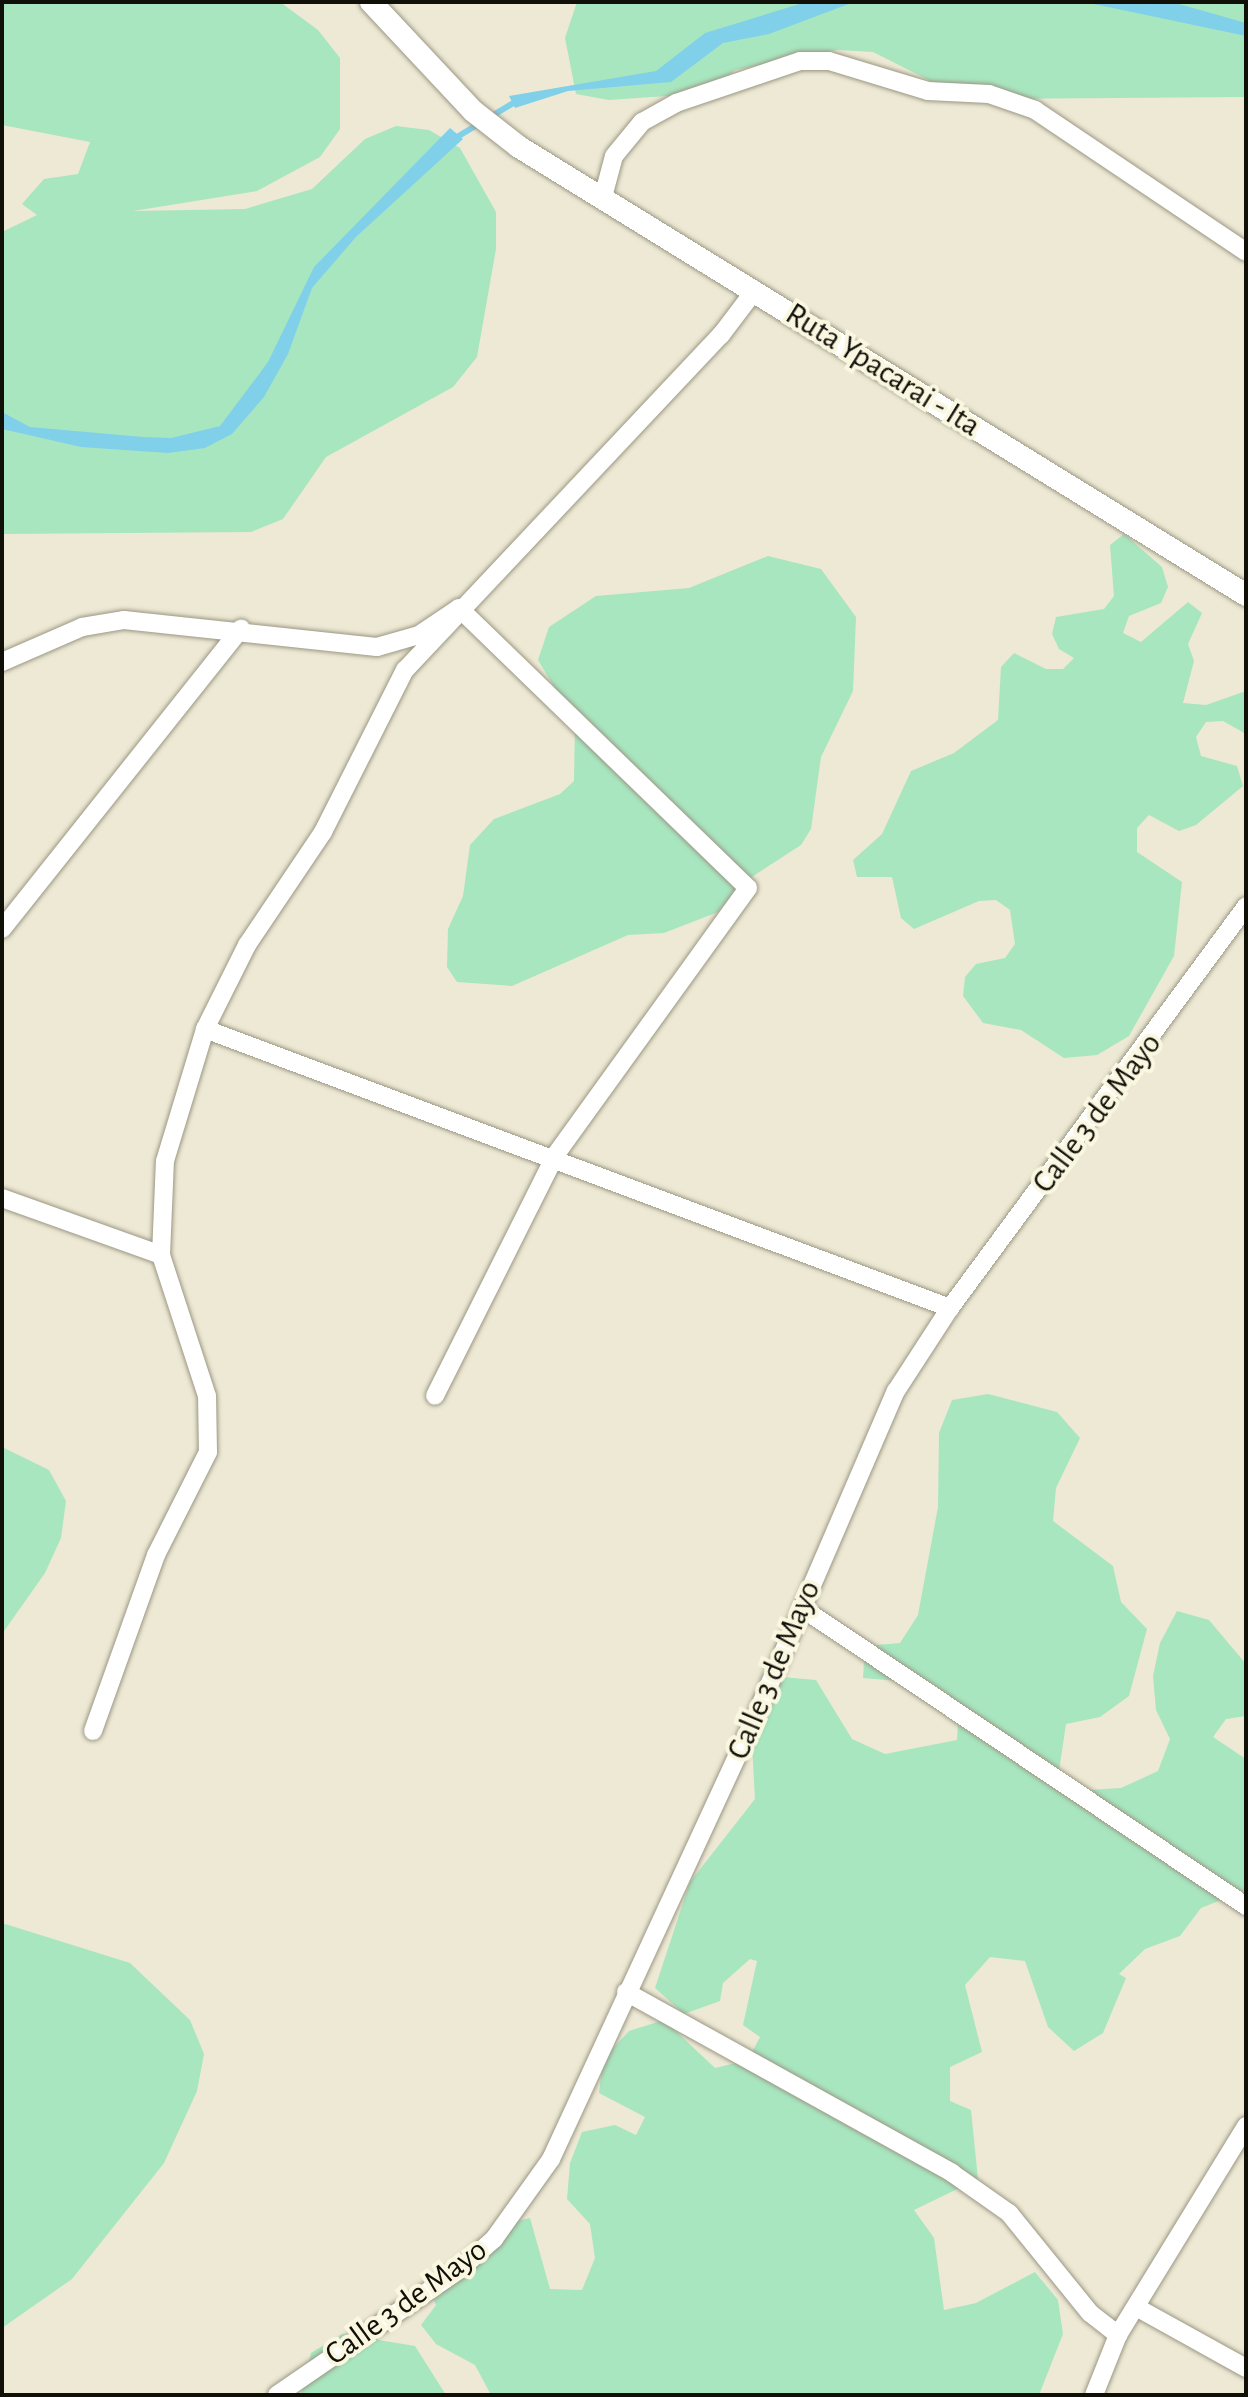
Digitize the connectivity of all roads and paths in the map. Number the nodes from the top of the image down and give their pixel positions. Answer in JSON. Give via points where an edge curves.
{"nodes":[{"id":1,"x":371,"y":2,"type":"edge"},
{"id":2,"x":603,"y":197,"type":"junction"},
{"id":3,"x":1246,"y":252,"type":"edge"},
{"id":4,"x":755,"y":290,"type":"junction"},
{"id":5,"x":1246,"y":595,"type":"edge"},
{"id":6,"x":459,"y":608,"type":"junction"},
{"id":7,"x":241,"y":629,"type":"junction"},
{"id":8,"x":2,"y":662,"type":"edge"},
{"id":9,"x":1246,"y":906,"type":"edge"},
{"id":10,"x":2,"y":929,"type":"edge"},
{"id":11,"x":205,"y":1029,"type":"junction"},
{"id":12,"x":555,"y":1156,"type":"junction"},
{"id":13,"x":2,"y":1198,"type":"edge"},
{"id":14,"x":161,"y":1255,"type":"junction"},
{"id":15,"x":950,"y":1308,"type":"junction"},
{"id":16,"x":435,"y":1396,"type":"dead end"},
{"id":17,"x":802,"y":1608,"type":"junction"},
{"id":18,"x":93,"y":1731,"type":"dead end"},
{"id":19,"x":1246,"y":1906,"type":"edge"},
{"id":20,"x":626,"y":1992,"type":"junction"},
{"id":21,"x":1246,"y":2126,"type":"edge"},
{"id":22,"x":1136,"y":2307,"type":"junction"},
{"id":23,"x":1118,"y":2335,"type":"junction"},
{"id":24,"x":1246,"y":2368,"type":"edge"},
{"id":25,"x":277,"y":2395,"type":"edge"},
{"id":26,"x":1094,"y":2395,"type":"edge"}],
"edges":[{"from":1,"to":2,"type":"street","name":"Ruta Ypacarai - Ita","via":[[473,111],[519,147]]},
{"from":2,"to":3,"type":"street","via":[[614,156],[642,122],[676,103],[800,61],[829,61],[928,91],[989,94],[1035,110]]},
{"from":2,"to":4,"type":"street","name":"Ruta Ypacarai - Ita"},
{"from":4,"to":5,"type":"street","name":"Ruta Ypacarai - Ita"},
{"from":4,"to":6,"type":"street","via":[[721,335]]},
{"from":6,"to":7,"type":"street","via":[[419,635],[377,647],[326,647]]},
{"from":6,"to":11,"type":"street","via":[[398,681],[323,832],[247,945]]},
{"from":6,"to":12,"type":"street","via":[[748,888]]},
{"from":7,"to":8,"type":"street","via":[[124,620],[82,627]]},
{"from":7,"to":10,"type":"street"},
{"from":9,"to":15,"type":"street","name":"Calle 3 de Mayo"},
{"from":11,"to":12,"type":"street"},
{"from":11,"to":14,"type":"street","via":[[165,1161]]},
{"from":12,"to":15,"type":"street"},
{"from":12,"to":16,"type":"street"},
{"from":13,"to":14,"type":"street"},
{"from":14,"to":18,"type":"street","via":[[207,1396],[208,1452],[156,1555]]},
{"from":15,"to":17,"type":"street","name":"Calle 3 de Mayo","via":[[896,1391]]},
{"from":17,"to":19,"type":"street"},
{"from":17,"to":20,"type":"street","name":"Calle 3 de Mayo"},
{"from":20,"to":23,"type":"street","via":[[952,2173],[1009,2213],[1090,2313]]},
{"from":20,"to":25,"type":"street","name":"Calle 3 de Mayo","via":[[551,2159],[494,2239]]},
{"from":21,"to":22,"type":"street"},
{"from":22,"to":23,"type":"street"},
{"from":22,"to":24,"type":"street"},
{"from":23,"to":26,"type":"street"}]}
